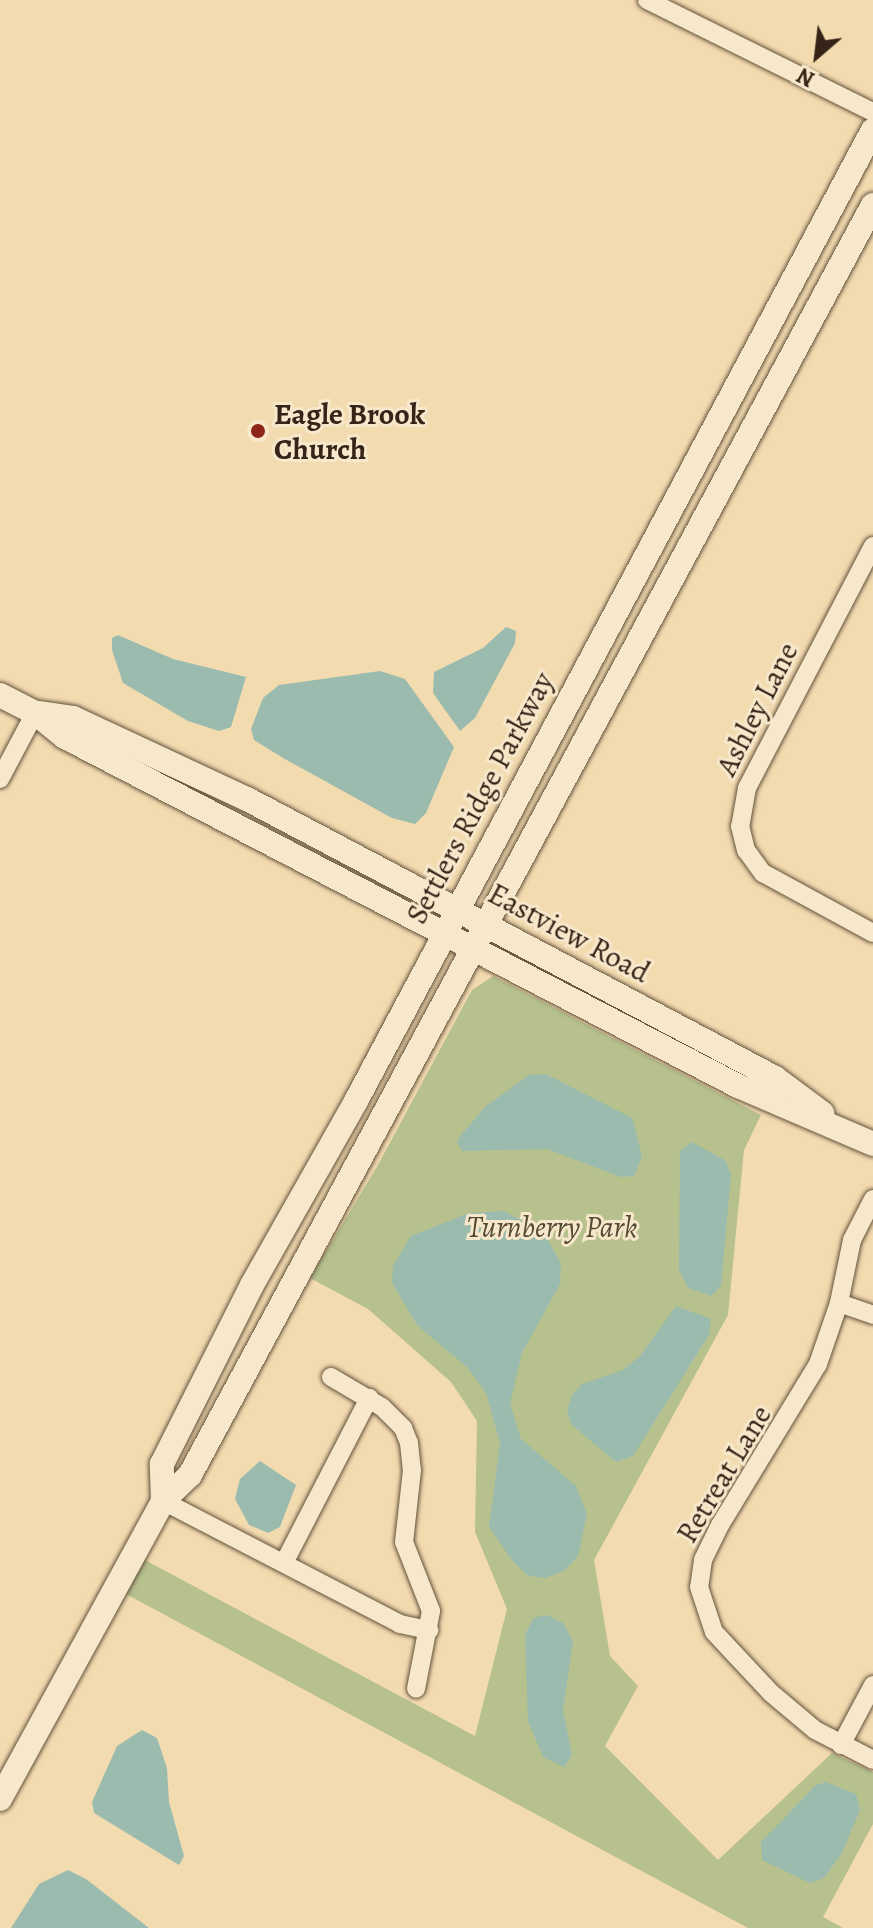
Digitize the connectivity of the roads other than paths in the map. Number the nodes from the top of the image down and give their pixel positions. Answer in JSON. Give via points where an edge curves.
{"nodes":[{"id":1,"x":647,"y":0,"type":"edge"},
{"id":2,"x":666,"y":4,"type":"edge"},
{"id":3,"x":873,"y":112,"type":"edge"},
{"id":4,"x":873,"y":130,"type":"edge"},
{"id":5,"x":873,"y":205,"type":"edge"},
{"id":6,"x":873,"y":546,"type":"edge"},
{"id":7,"x":0,"y":695,"type":"edge"},
{"id":8,"x":35,"y":713,"type":"junction"},
{"id":9,"x":0,"y":779,"type":"edge"},
{"id":10,"x":452,"y":920,"type":"junction"},
{"id":11,"x":873,"y":933,"type":"edge"},
{"id":12,"x":480,"y":935,"type":"junction"},
{"id":13,"x":873,"y":1144,"type":"edge"},
{"id":14,"x":873,"y":1199,"type":"edge"},
{"id":15,"x":839,"y":1303,"type":"junction"},
{"id":16,"x":873,"y":1315,"type":"edge"},
{"id":17,"x":331,"y":1377,"type":"dead end"},
{"id":18,"x":369,"y":1398,"type":"junction"},
{"id":19,"x":163,"y":1501,"type":"junction"},
{"id":20,"x":284,"y":1563,"type":"junction"},
{"id":21,"x":429,"y":1630,"type":"junction"},
{"id":22,"x":873,"y":1685,"type":"edge"},
{"id":23,"x":416,"y":1689,"type":"dead end"},
{"id":24,"x":841,"y":1745,"type":"junction"},
{"id":25,"x":873,"y":1760,"type":"edge"},
{"id":26,"x":0,"y":1799,"type":"edge"}],
"edges":[{"from":1,"to":2,"type":"street"},
{"from":2,"to":3,"type":"street"},
{"from":4,"to":10,"type":"street","name":"Settlers Ridge Parkway"},
{"from":5,"to":12,"type":"street","name":"Settlers Ridge Parkway"},
{"from":6,"to":11,"type":"street","name":"Ashley Lane","via":[[747,788],[740,826],[746,850],[763,873]]},
{"from":7,"to":8,"type":"street","name":"Eastview Road"},
{"from":8,"to":9,"type":"street"},
{"from":8,"to":10,"type":"street","name":"Eastview Road","via":[[73,718],[232,792]]},
{"from":10,"to":12,"type":"street","name":"Eastview Road"},
{"from":10,"to":19,"type":"street","name":"Settlers Ridge Parkway","via":[[168,1450],[162,1464]]},
{"from":12,"to":13,"type":"street","name":"Eastview Road","via":[[769,1102]]},
{"from":12,"to":19,"type":"street","name":"Settlers Ridge Parkway","via":[[190,1475]]},
{"from":14,"to":15,"type":"street","name":"Retreat Lane","via":[[852,1240]]},
{"from":15,"to":16,"type":"street"},
{"from":15,"to":24,"type":"street","name":"Retreat Lane","via":[[802,1397],[708,1548],[699,1587],[704,1614],[719,1639],[786,1708]]},
{"from":17,"to":18,"type":"street"},
{"from":18,"to":20,"type":"street"},
{"from":18,"to":21,"type":"street","via":[[394,1417],[409,1443],[412,1470],[403,1527],[429,1599]]},
{"from":19,"to":20,"type":"street"},
{"from":19,"to":26,"type":"street","name":"Settlers Ridge Parkway"},
{"from":20,"to":21,"type":"street","via":[[400,1624]]},
{"from":21,"to":23,"type":"street"},
{"from":22,"to":24,"type":"street"},
{"from":24,"to":25,"type":"street","name":"Retreat Lane"}]}
